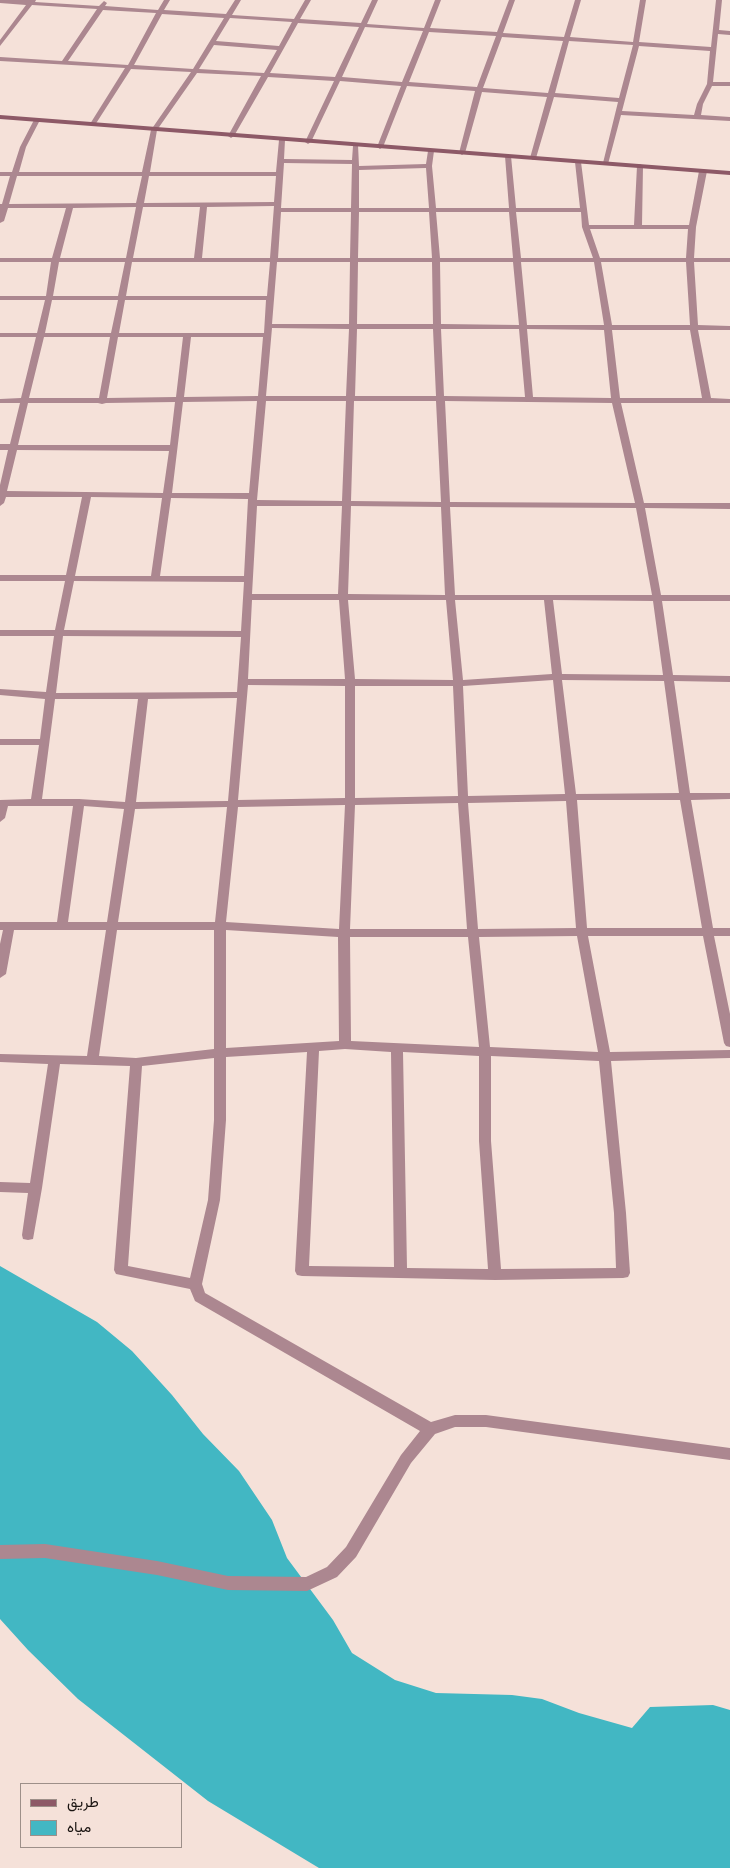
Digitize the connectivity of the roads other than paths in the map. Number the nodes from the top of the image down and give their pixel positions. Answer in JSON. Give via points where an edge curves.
{"nodes":[{"id":1,"x":106,"y":0,"type":"edge"},
{"id":2,"x":167,"y":0,"type":"edge"},
{"id":3,"x":238,"y":0,"type":"edge"},
{"id":4,"x":308,"y":0,"type":"edge"},
{"id":5,"x":375,"y":0,"type":"edge"},
{"id":6,"x":438,"y":0,"type":"edge"},
{"id":7,"x":512,"y":0,"type":"edge"},
{"id":8,"x":578,"y":0,"type":"edge"},
{"id":9,"x":643,"y":0,"type":"edge"},
{"id":10,"x":719,"y":0,"type":"edge"},
{"id":11,"x":0,"y":1,"type":"edge"},
{"id":12,"x":32,"y":1,"type":"edge"},
{"id":13,"x":101,"y":7,"type":"junction"},
{"id":14,"x":160,"y":11,"type":"junction"},
{"id":15,"x":229,"y":16,"type":"junction"},
{"id":16,"x":296,"y":20,"type":"junction"},
{"id":17,"x":362,"y":26,"type":"junction"},
{"id":18,"x":426,"y":29,"type":"junction"},
{"id":19,"x":716,"y":32,"type":"junction"},
{"id":20,"x":730,"y":33,"type":"edge"},
{"id":21,"x":498,"y":35,"type":"junction"},
{"id":22,"x":567,"y":39,"type":"junction"},
{"id":23,"x":212,"y":43,"type":"junction"},
{"id":24,"x":0,"y":44,"type":"edge"},
{"id":25,"x":636,"y":44,"type":"junction"},
{"id":26,"x":280,"y":48,"type":"junction"},
{"id":27,"x":715,"y":49,"type":"junction"},
{"id":28,"x":0,"y":59,"type":"edge"},
{"id":29,"x":63,"y":64,"type":"junction"},
{"id":30,"x":130,"y":66,"type":"junction"},
{"id":31,"x":195,"y":70,"type":"junction"},
{"id":32,"x":265,"y":75,"type":"junction"},
{"id":33,"x":337,"y":80,"type":"junction"},
{"id":34,"x":406,"y":84,"type":"junction"},
{"id":35,"x":710,"y":84,"type":"junction"},
{"id":36,"x":730,"y":84,"type":"edge"},
{"id":37,"x":479,"y":90,"type":"junction"},
{"id":38,"x":551,"y":95,"type":"junction"},
{"id":39,"x":621,"y":100,"type":"junction"},
{"id":40,"x":620,"y":113,"type":"junction"},
{"id":41,"x":697,"y":116,"type":"junction"},
{"id":42,"x":0,"y":117,"type":"edge"},
{"id":43,"x":730,"y":119,"type":"edge"},
{"id":44,"x":36,"y":120,"type":"junction"},
{"id":45,"x":93,"y":124,"type":"junction"},
{"id":46,"x":154,"y":130,"type":"junction"},
{"id":47,"x":230,"y":136,"type":"junction"},
{"id":48,"x":282,"y":140,"type":"junction"},
{"id":49,"x":308,"y":142,"type":"junction"},
{"id":50,"x":356,"y":146,"type":"junction"},
{"id":51,"x":380,"y":147,"type":"junction"},
{"id":52,"x":431,"y":151,"type":"junction"},
{"id":53,"x":462,"y":153,"type":"junction"},
{"id":54,"x":508,"y":156,"type":"junction"},
{"id":55,"x":533,"y":158,"type":"junction"},
{"id":56,"x":280,"y":161,"type":"junction"},
{"id":57,"x":578,"y":162,"type":"junction"},
{"id":58,"x":606,"y":163,"type":"junction"},
{"id":59,"x":356,"y":165,"type":"junction"},
{"id":60,"x":429,"y":166,"type":"junction"},
{"id":61,"x":640,"y":166,"type":"junction"},
{"id":62,"x":703,"y":171,"type":"junction"},
{"id":63,"x":730,"y":173,"type":"edge"},
{"id":64,"x":0,"y":174,"type":"edge"},
{"id":65,"x":15,"y":174,"type":"junction"},
{"id":66,"x":145,"y":174,"type":"junction"},
{"id":67,"x":279,"y":174,"type":"junction"},
{"id":68,"x":70,"y":205,"type":"junction"},
{"id":69,"x":139,"y":205,"type":"junction"},
{"id":70,"x":204,"y":205,"type":"junction"},
{"id":71,"x":2,"y":206,"type":"edge"},
{"id":72,"x":277,"y":207,"type":"junction"},
{"id":73,"x":432,"y":208,"type":"junction"},
{"id":74,"x":354,"y":209,"type":"junction"},
{"id":75,"x":512,"y":209,"type":"junction"},
{"id":76,"x":584,"y":210,"type":"junction"},
{"id":77,"x":0,"y":221,"type":"edge"},
{"id":78,"x":586,"y":227,"type":"junction"},
{"id":79,"x":638,"y":227,"type":"junction"},
{"id":80,"x":692,"y":227,"type":"junction"},
{"id":81,"x":274,"y":259,"type":"junction"},
{"id":82,"x":354,"y":259,"type":"junction"},
{"id":83,"x":436,"y":259,"type":"junction"},
{"id":84,"x":516,"y":259,"type":"junction"},
{"id":85,"x":0,"y":260,"type":"edge"},
{"id":86,"x":198,"y":260,"type":"junction"},
{"id":87,"x":597,"y":260,"type":"junction"},
{"id":88,"x":690,"y":260,"type":"junction"},
{"id":89,"x":730,"y":260,"type":"edge"},
{"id":90,"x":55,"y":261,"type":"junction"},
{"id":91,"x":128,"y":261,"type":"junction"},
{"id":92,"x":0,"y":298,"type":"edge"},
{"id":93,"x":49,"y":298,"type":"junction"},
{"id":94,"x":270,"y":298,"type":"junction"},
{"id":95,"x":122,"y":299,"type":"junction"},
{"id":96,"x":353,"y":326,"type":"junction"},
{"id":97,"x":437,"y":327,"type":"junction"},
{"id":98,"x":524,"y":327,"type":"junction"},
{"id":99,"x":608,"y":327,"type":"junction"},
{"id":100,"x":694,"y":328,"type":"junction"},
{"id":101,"x":730,"y":328,"type":"edge"},
{"id":102,"x":268,"y":330,"type":"junction"},
{"id":103,"x":40,"y":335,"type":"junction"},
{"id":104,"x":187,"y":335,"type":"junction"},
{"id":105,"x":0,"y":336,"type":"edge"},
{"id":106,"x":116,"y":336,"type":"junction"},
{"id":107,"x":349,"y":398,"type":"junction"},
{"id":108,"x":262,"y":399,"type":"junction"},
{"id":109,"x":529,"y":399,"type":"junction"},
{"id":110,"x":441,"y":400,"type":"junction"},
{"id":111,"x":0,"y":401,"type":"edge"},
{"id":112,"x":24,"y":401,"type":"junction"},
{"id":113,"x":179,"y":401,"type":"junction"},
{"id":114,"x":616,"y":401,"type":"junction"},
{"id":115,"x":707,"y":401,"type":"junction"},
{"id":116,"x":730,"y":401,"type":"edge"},
{"id":117,"x":102,"y":402,"type":"junction"},
{"id":118,"x":0,"y":446,"type":"edge"},
{"id":119,"x":12,"y":447,"type":"junction"},
{"id":120,"x":174,"y":448,"type":"junction"},
{"id":121,"x":87,"y":494,"type":"junction"},
{"id":122,"x":166,"y":496,"type":"junction"},
{"id":123,"x":1,"y":497,"type":"edge"},
{"id":124,"x":253,"y":499,"type":"junction"},
{"id":125,"x":346,"y":503,"type":"junction"},
{"id":126,"x":446,"y":504,"type":"junction"},
{"id":127,"x":640,"y":506,"type":"junction"},
{"id":128,"x":730,"y":506,"type":"edge"},
{"id":129,"x":0,"y":578,"type":"edge"},
{"id":130,"x":70,"y":578,"type":"junction"},
{"id":131,"x":155,"y":579,"type":"junction"},
{"id":132,"x":247,"y":579,"type":"junction"},
{"id":133,"x":343,"y":596,"type":"junction"},
{"id":134,"x":246,"y":597,"type":"junction"},
{"id":135,"x":450,"y":597,"type":"junction"},
{"id":136,"x":657,"y":597,"type":"junction"},
{"id":137,"x":548,"y":598,"type":"junction"},
{"id":138,"x":730,"y":598,"type":"edge"},
{"id":139,"x":0,"y":633,"type":"edge"},
{"id":140,"x":59,"y":634,"type":"junction"},
{"id":141,"x":244,"y":634,"type":"junction"},
{"id":142,"x":556,"y":677,"type":"junction"},
{"id":143,"x":668,"y":678,"type":"junction"},
{"id":144,"x":730,"y":679,"type":"edge"},
{"id":145,"x":242,"y":682,"type":"junction"},
{"id":146,"x":350,"y":682,"type":"junction"},
{"id":147,"x":458,"y":683,"type":"junction"},
{"id":148,"x":0,"y":692,"type":"edge"},
{"id":149,"x":240,"y":695,"type":"junction"},
{"id":150,"x":52,"y":696,"type":"junction"},
{"id":151,"x":143,"y":696,"type":"junction"},
{"id":152,"x":0,"y":742,"type":"edge"},
{"id":153,"x":44,"y":742,"type":"junction"},
{"id":154,"x":685,"y":796,"type":"junction"},
{"id":155,"x":730,"y":796,"type":"edge"},
{"id":156,"x":571,"y":797,"type":"junction"},
{"id":157,"x":463,"y":800,"type":"junction"},
{"id":158,"x":350,"y":801,"type":"junction"},
{"id":159,"x":36,"y":802,"type":"junction"},
{"id":160,"x":79,"y":802,"type":"junction"},
{"id":161,"x":1,"y":803,"type":"edge"},
{"id":162,"x":233,"y":803,"type":"junction"},
{"id":163,"x":130,"y":806,"type":"junction"},
{"id":164,"x":0,"y":818,"type":"edge"},
{"id":165,"x":112,"y":925,"type":"junction"},
{"id":166,"x":4,"y":926,"type":"edge"},
{"id":167,"x":62,"y":926,"type":"junction"},
{"id":168,"x":220,"y":926,"type":"junction"},
{"id":169,"x":473,"y":932,"type":"junction"},
{"id":170,"x":582,"y":932,"type":"junction"},
{"id":171,"x":708,"y":932,"type":"junction"},
{"id":172,"x":730,"y":932,"type":"edge"},
{"id":173,"x":344,"y":933,"type":"junction"},
{"id":174,"x":0,"y":974,"type":"edge"},
{"id":175,"x":730,"y":1043,"type":"edge"},
{"id":176,"x":345,"y":1046,"type":"junction"},
{"id":177,"x":397,"y":1046,"type":"junction"},
{"id":178,"x":313,"y":1048,"type":"junction"},
{"id":179,"x":485,"y":1052,"type":"junction"},
{"id":180,"x":221,"y":1053,"type":"junction"},
{"id":181,"x":730,"y":1054,"type":"edge"},
{"id":182,"x":605,"y":1057,"type":"junction"},
{"id":183,"x":0,"y":1058,"type":"edge"},
{"id":184,"x":55,"y":1059,"type":"junction"},
{"id":185,"x":92,"y":1060,"type":"junction"},
{"id":186,"x":136,"y":1062,"type":"junction"},
{"id":187,"x":0,"y":1188,"type":"edge"},
{"id":188,"x":36,"y":1188,"type":"junction"},
{"id":189,"x":28,"y":1235,"type":"dead end"},
{"id":190,"x":401,"y":1272,"type":"junction"},
{"id":191,"x":495,"y":1275,"type":"junction"},
{"id":192,"x":194,"y":1284,"type":"junction"},
{"id":193,"x":430,"y":1429,"type":"junction"},
{"id":194,"x":730,"y":1454,"type":"edge"},
{"id":195,"x":0,"y":1552,"type":"edge"}],
"edges":[{"from":1,"to":13,"type":"street"},
{"from":2,"to":14,"type":"street"},
{"from":3,"to":15,"type":"street"},
{"from":4,"to":16,"type":"street"},
{"from":5,"to":17,"type":"street"},
{"from":6,"to":18,"type":"street"},
{"from":7,"to":21,"type":"street"},
{"from":8,"to":22,"type":"street"},
{"from":9,"to":25,"type":"street"},
{"from":10,"to":19,"type":"street"},
{"from":11,"to":12,"type":"street"},
{"from":12,"to":13,"type":"street"},
{"from":12,"to":24,"type":"street"},
{"from":13,"to":14,"type":"street"},
{"from":13,"to":29,"type":"street"},
{"from":14,"to":15,"type":"street"},
{"from":14,"to":30,"type":"street"},
{"from":15,"to":16,"type":"street"},
{"from":15,"to":23,"type":"street"},
{"from":16,"to":17,"type":"street"},
{"from":16,"to":26,"type":"street"},
{"from":17,"to":18,"type":"street"},
{"from":17,"to":33,"type":"street"},
{"from":18,"to":21,"type":"street"},
{"from":18,"to":34,"type":"street"},
{"from":19,"to":20,"type":"street"},
{"from":19,"to":27,"type":"street"},
{"from":21,"to":22,"type":"street"},
{"from":21,"to":37,"type":"street"},
{"from":22,"to":25,"type":"street"},
{"from":22,"to":38,"type":"street"},
{"from":23,"to":26,"type":"street"},
{"from":23,"to":31,"type":"street"},
{"from":25,"to":27,"type":"street"},
{"from":25,"to":39,"type":"street"},
{"from":26,"to":32,"type":"street"},
{"from":27,"to":35,"type":"street"},
{"from":28,"to":29,"type":"street"},
{"from":29,"to":30,"type":"street"},
{"from":30,"to":31,"type":"street"},
{"from":30,"to":45,"type":"street"},
{"from":31,"to":32,"type":"street"},
{"from":31,"to":46,"type":"street"},
{"from":32,"to":33,"type":"street"},
{"from":32,"to":47,"type":"street"},
{"from":33,"to":34,"type":"street"},
{"from":33,"to":49,"type":"street"},
{"from":34,"to":37,"type":"street"},
{"from":34,"to":51,"type":"street"},
{"from":35,"to":36,"type":"street"},
{"from":35,"to":41,"type":"street"},
{"from":37,"to":38,"type":"street"},
{"from":37,"to":53,"type":"street"},
{"from":38,"to":39,"type":"street"},
{"from":38,"to":55,"type":"street"},
{"from":39,"to":40,"type":"street"},
{"from":40,"to":41,"type":"street"},
{"from":40,"to":58,"type":"street"},
{"from":41,"to":43,"type":"street"},
{"from":42,"to":44,"type":"street"},
{"from":44,"to":45,"type":"street"},
{"from":44,"to":65,"type":"street"},
{"from":45,"to":46,"type":"street"},
{"from":46,"to":47,"type":"street"},
{"from":46,"to":66,"type":"street"},
{"from":47,"to":48,"type":"street"},
{"from":48,"to":49,"type":"street"},
{"from":48,"to":56,"type":"street"},
{"from":49,"to":50,"type":"street"},
{"from":50,"to":51,"type":"street"},
{"from":50,"to":59,"type":"street"},
{"from":51,"to":52,"type":"street"},
{"from":52,"to":53,"type":"street"},
{"from":52,"to":60,"type":"street"},
{"from":53,"to":54,"type":"street"},
{"from":54,"to":55,"type":"street"},
{"from":54,"to":75,"type":"street"},
{"from":55,"to":57,"type":"street"},
{"from":56,"to":59,"type":"street"},
{"from":56,"to":67,"type":"street"},
{"from":57,"to":58,"type":"street"},
{"from":57,"to":76,"type":"street"},
{"from":58,"to":61,"type":"street"},
{"from":59,"to":60,"type":"street"},
{"from":59,"to":74,"type":"street"},
{"from":60,"to":73,"type":"street"},
{"from":61,"to":62,"type":"street"},
{"from":61,"to":79,"type":"street"},
{"from":62,"to":63,"type":"street"},
{"from":62,"to":80,"type":"street"},
{"from":64,"to":65,"type":"street"},
{"from":65,"to":66,"type":"street"},
{"from":65,"to":71,"type":"street"},
{"from":66,"to":67,"type":"street"},
{"from":66,"to":69,"type":"street"},
{"from":67,"to":72,"type":"street"},
{"from":68,"to":69,"type":"street"},
{"from":68,"to":71,"type":"street"},
{"from":68,"to":90,"type":"street"},
{"from":69,"to":70,"type":"street"},
{"from":69,"to":91,"type":"street"},
{"from":70,"to":72,"type":"street"},
{"from":70,"to":86,"type":"street"},
{"from":71,"to":77,"type":"street"},
{"from":72,"to":74,"type":"street"},
{"from":72,"to":81,"type":"street"},
{"from":73,"to":74,"type":"street"},
{"from":73,"to":75,"type":"street"},
{"from":73,"to":83,"type":"street"},
{"from":74,"to":82,"type":"street"},
{"from":75,"to":76,"type":"street"},
{"from":75,"to":84,"type":"street"},
{"from":76,"to":78,"type":"street"},
{"from":78,"to":79,"type":"street"},
{"from":78,"to":87,"type":"street"},
{"from":79,"to":80,"type":"street"},
{"from":80,"to":88,"type":"street"},
{"from":81,"to":82,"type":"street"},
{"from":81,"to":86,"type":"street"},
{"from":81,"to":94,"type":"street"},
{"from":82,"to":83,"type":"street"},
{"from":82,"to":96,"type":"street"},
{"from":83,"to":84,"type":"street"},
{"from":83,"to":97,"type":"street"},
{"from":84,"to":87,"type":"street"},
{"from":84,"to":98,"type":"street"},
{"from":85,"to":90,"type":"street"},
{"from":86,"to":91,"type":"street"},
{"from":87,"to":88,"type":"street"},
{"from":87,"to":99,"type":"street"},
{"from":88,"to":89,"type":"street"},
{"from":88,"to":100,"type":"street"},
{"from":90,"to":91,"type":"street"},
{"from":90,"to":93,"type":"street"},
{"from":91,"to":95,"type":"street"},
{"from":92,"to":93,"type":"street"},
{"from":93,"to":95,"type":"street"},
{"from":93,"to":103,"type":"street"},
{"from":94,"to":95,"type":"street"},
{"from":94,"to":102,"type":"street"},
{"from":95,"to":106,"type":"street"},
{"from":96,"to":97,"type":"street"},
{"from":96,"to":102,"type":"street"},
{"from":96,"to":107,"type":"street"},
{"from":97,"to":98,"type":"street"},
{"from":97,"to":110,"type":"street"},
{"from":98,"to":99,"type":"street"},
{"from":98,"to":109,"type":"street"},
{"from":99,"to":100,"type":"street"},
{"from":99,"to":114,"type":"street"},
{"from":100,"to":101,"type":"street"},
{"from":100,"to":115,"type":"street"},
{"from":102,"to":104,"type":"street"},
{"from":102,"to":108,"type":"street"},
{"from":103,"to":105,"type":"street"},
{"from":103,"to":106,"type":"street"},
{"from":103,"to":112,"type":"street"},
{"from":104,"to":106,"type":"street"},
{"from":104,"to":113,"type":"street"},
{"from":106,"to":117,"type":"street"},
{"from":107,"to":108,"type":"street"},
{"from":107,"to":110,"type":"street"},
{"from":107,"to":125,"type":"street"},
{"from":108,"to":113,"type":"street"},
{"from":108,"to":124,"type":"street"},
{"from":109,"to":110,"type":"street"},
{"from":109,"to":114,"type":"street"},
{"from":110,"to":126,"type":"street"},
{"from":111,"to":112,"type":"street"},
{"from":112,"to":117,"type":"street"},
{"from":112,"to":119,"type":"street"},
{"from":113,"to":117,"type":"street"},
{"from":113,"to":120,"type":"street"},
{"from":114,"to":115,"type":"street"},
{"from":114,"to":127,"type":"street"},
{"from":115,"to":116,"type":"street"},
{"from":118,"to":119,"type":"street"},
{"from":119,"to":120,"type":"street"},
{"from":119,"to":123,"type":"street"},
{"from":120,"to":122,"type":"street"},
{"from":121,"to":122,"type":"street"},
{"from":121,"to":123,"type":"street"},
{"from":121,"to":130,"type":"street"},
{"from":122,"to":124,"type":"street"},
{"from":122,"to":131,"type":"street"},
{"from":124,"to":125,"type":"street"},
{"from":124,"to":132,"type":"street"},
{"from":125,"to":126,"type":"street"},
{"from":125,"to":133,"type":"street"},
{"from":126,"to":127,"type":"street"},
{"from":126,"to":135,"type":"street"},
{"from":127,"to":128,"type":"street"},
{"from":127,"to":136,"type":"street"},
{"from":129,"to":130,"type":"street"},
{"from":130,"to":131,"type":"street"},
{"from":130,"to":140,"type":"street"},
{"from":131,"to":132,"type":"street"},
{"from":132,"to":134,"type":"street"},
{"from":133,"to":134,"type":"street"},
{"from":133,"to":135,"type":"street"},
{"from":133,"to":146,"type":"street"},
{"from":134,"to":141,"type":"street"},
{"from":135,"to":137,"type":"street"},
{"from":135,"to":147,"type":"street"},
{"from":136,"to":137,"type":"street"},
{"from":136,"to":138,"type":"street"},
{"from":136,"to":143,"type":"street"},
{"from":137,"to":142,"type":"street"},
{"from":139,"to":140,"type":"street"},
{"from":140,"to":141,"type":"street"},
{"from":140,"to":150,"type":"street"},
{"from":141,"to":145,"type":"street"},
{"from":142,"to":143,"type":"street"},
{"from":142,"to":147,"type":"street"},
{"from":142,"to":156,"type":"street"},
{"from":143,"to":144,"type":"street"},
{"from":143,"to":154,"type":"street"},
{"from":145,"to":146,"type":"street"},
{"from":145,"to":149,"type":"street"},
{"from":146,"to":147,"type":"street"},
{"from":146,"to":158,"type":"street"},
{"from":147,"to":157,"type":"street"},
{"from":148,"to":150,"type":"street"},
{"from":149,"to":151,"type":"street"},
{"from":149,"to":162,"type":"street"},
{"from":150,"to":151,"type":"street"},
{"from":150,"to":153,"type":"street"},
{"from":151,"to":163,"type":"street"},
{"from":152,"to":153,"type":"street"},
{"from":153,"to":159,"type":"street"},
{"from":154,"to":155,"type":"street"},
{"from":154,"to":156,"type":"street"},
{"from":154,"to":171,"type":"street"},
{"from":156,"to":157,"type":"street"},
{"from":156,"to":170,"type":"street"},
{"from":157,"to":158,"type":"street"},
{"from":157,"to":169,"type":"street"},
{"from":158,"to":162,"type":"street"},
{"from":158,"to":173,"type":"street"},
{"from":159,"to":160,"type":"street"},
{"from":159,"to":161,"type":"street"},
{"from":160,"to":163,"type":"street"},
{"from":160,"to":167,"type":"street"},
{"from":161,"to":164,"type":"street"},
{"from":162,"to":163,"type":"street"},
{"from":162,"to":168,"type":"street"},
{"from":163,"to":165,"type":"street"},
{"from":165,"to":167,"type":"street"},
{"from":165,"to":168,"type":"street"},
{"from":165,"to":185,"type":"street"},
{"from":166,"to":167,"type":"street"},
{"from":166,"to":174,"type":"street"},
{"from":168,"to":173,"type":"street"},
{"from":168,"to":180,"type":"street"},
{"from":169,"to":170,"type":"street"},
{"from":169,"to":173,"type":"street"},
{"from":169,"to":179,"type":"street"},
{"from":170,"to":171,"type":"street"},
{"from":170,"to":182,"type":"street"},
{"from":171,"to":172,"type":"street"},
{"from":171,"to":175,"type":"street"},
{"from":173,"to":176,"type":"street"},
{"from":176,"to":177,"type":"street"},
{"from":176,"to":178,"type":"street"},
{"from":177,"to":179,"type":"street"},
{"from":177,"to":190,"type":"street"},
{"from":178,"to":180,"type":"street"},
{"from":178,"to":190,"type":"street","via":[[302,1271]]},
{"from":179,"to":182,"type":"street"},
{"from":179,"to":191,"type":"street","via":[[485,1141]]},
{"from":180,"to":186,"type":"street"},
{"from":180,"to":192,"type":"street","via":[[214,1200]]},
{"from":181,"to":182,"type":"street"},
{"from":182,"to":191,"type":"street","via":[[623,1273]]},
{"from":183,"to":184,"type":"street"},
{"from":184,"to":185,"type":"street"},
{"from":184,"to":188,"type":"street"},
{"from":185,"to":186,"type":"street"},
{"from":186,"to":192,"type":"street","via":[[121,1270]]},
{"from":187,"to":188,"type":"street"},
{"from":188,"to":189,"type":"street"},
{"from":190,"to":191,"type":"street"},
{"from":192,"to":193,"type":"street","via":[[200,1297]]},
{"from":193,"to":194,"type":"street","via":[[455,1421],[486,1421]]},
{"from":193,"to":195,"type":"street","via":[[406,1459],[351,1552],[332,1572],[307,1584],[228,1583],[157,1568],[45,1551]]}]}
